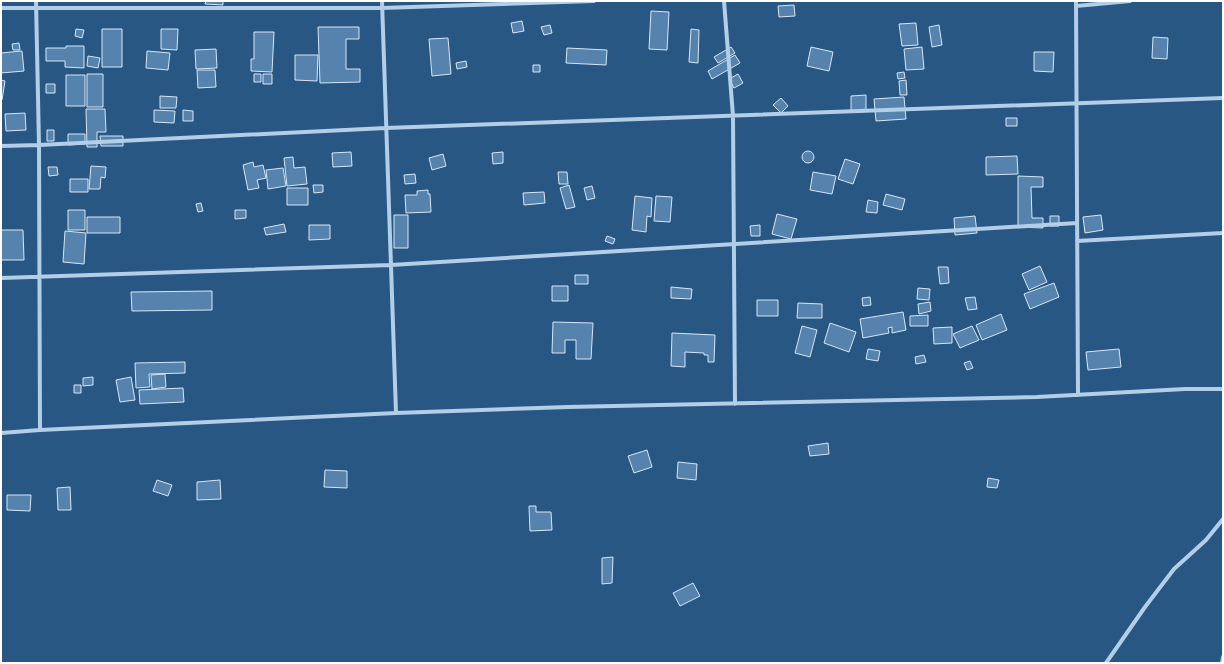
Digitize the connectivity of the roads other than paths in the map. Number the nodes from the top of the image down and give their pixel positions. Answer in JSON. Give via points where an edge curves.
{"nodes":[{"id":1,"x":36,"y":1,"type":"edge"},
{"id":2,"x":382,"y":1,"type":"edge"},
{"id":3,"x":594,"y":1,"type":"edge"},
{"id":4,"x":724,"y":1,"type":"edge"},
{"id":5,"x":1130,"y":1,"type":"edge"},
{"id":6,"x":1076,"y":3,"type":"edge"},
{"id":7,"x":1,"y":8,"type":"edge"},
{"id":8,"x":36,"y":8,"type":"junction"},
{"id":9,"x":382,"y":8,"type":"junction"},
{"id":10,"x":1223,"y":98,"type":"edge"},
{"id":11,"x":1077,"y":104,"type":"junction"},
{"id":12,"x":733,"y":116,"type":"junction"},
{"id":13,"x":386,"y":128,"type":"junction"},
{"id":14,"x":39,"y":145,"type":"junction"},
{"id":15,"x":1,"y":146,"type":"edge"},
{"id":16,"x":1077,"y":223,"type":"junction"},
{"id":17,"x":1223,"y":233,"type":"edge"},
{"id":18,"x":1077,"y":241,"type":"junction"},
{"id":19,"x":734,"y":244,"type":"junction"},
{"id":20,"x":391,"y":265,"type":"junction"},
{"id":21,"x":39,"y":276,"type":"junction"},
{"id":22,"x":1,"y":278,"type":"edge"},
{"id":23,"x":1223,"y":389,"type":"edge"},
{"id":24,"x":1078,"y":395,"type":"junction"},
{"id":25,"x":736,"y":404,"type":"junction"},
{"id":26,"x":396,"y":413,"type":"junction"},
{"id":27,"x":40,"y":430,"type":"junction"},
{"id":28,"x":1,"y":433,"type":"edge"},
{"id":29,"x":1223,"y":519,"type":"edge"},
{"id":30,"x":1223,"y":657,"type":"edge"},
{"id":31,"x":1106,"y":663,"type":"edge"},
{"id":32,"x":1222,"y":663,"type":"edge"}],
"edges":[{"from":1,"to":8,"type":"street"},
{"from":2,"to":9,"type":"street"},
{"from":3,"to":9,"type":"street"},
{"from":4,"to":12,"type":"street"},
{"from":5,"to":6,"type":"street"},
{"from":6,"to":11,"type":"street"},
{"from":7,"to":8,"type":"street"},
{"from":8,"to":9,"type":"street"},
{"from":8,"to":14,"type":"street"},
{"from":9,"to":13,"type":"street"},
{"from":10,"to":11,"type":"street"},
{"from":11,"to":12,"type":"street"},
{"from":11,"to":16,"type":"street"},
{"from":12,"to":13,"type":"street"},
{"from":12,"to":19,"type":"street"},
{"from":13,"to":14,"type":"street"},
{"from":13,"to":20,"type":"street"},
{"from":14,"to":15,"type":"street"},
{"from":14,"to":21,"type":"street"},
{"from":16,"to":18,"type":"street"},
{"from":16,"to":19,"type":"street"},
{"from":17,"to":18,"type":"street"},
{"from":18,"to":24,"type":"street"},
{"from":19,"to":20,"type":"street"},
{"from":19,"to":25,"type":"street"},
{"from":20,"to":21,"type":"street"},
{"from":20,"to":26,"type":"street"},
{"from":21,"to":22,"type":"street"},
{"from":21,"to":27,"type":"street"},
{"from":23,"to":24,"type":"street"},
{"from":24,"to":25,"type":"street"},
{"from":25,"to":26,"type":"street"},
{"from":26,"to":27,"type":"street"},
{"from":27,"to":28,"type":"street"},
{"from":29,"to":31,"type":"street","via":[[1206,540],[1174,569]]},
{"from":30,"to":32,"type":"street"}]}
